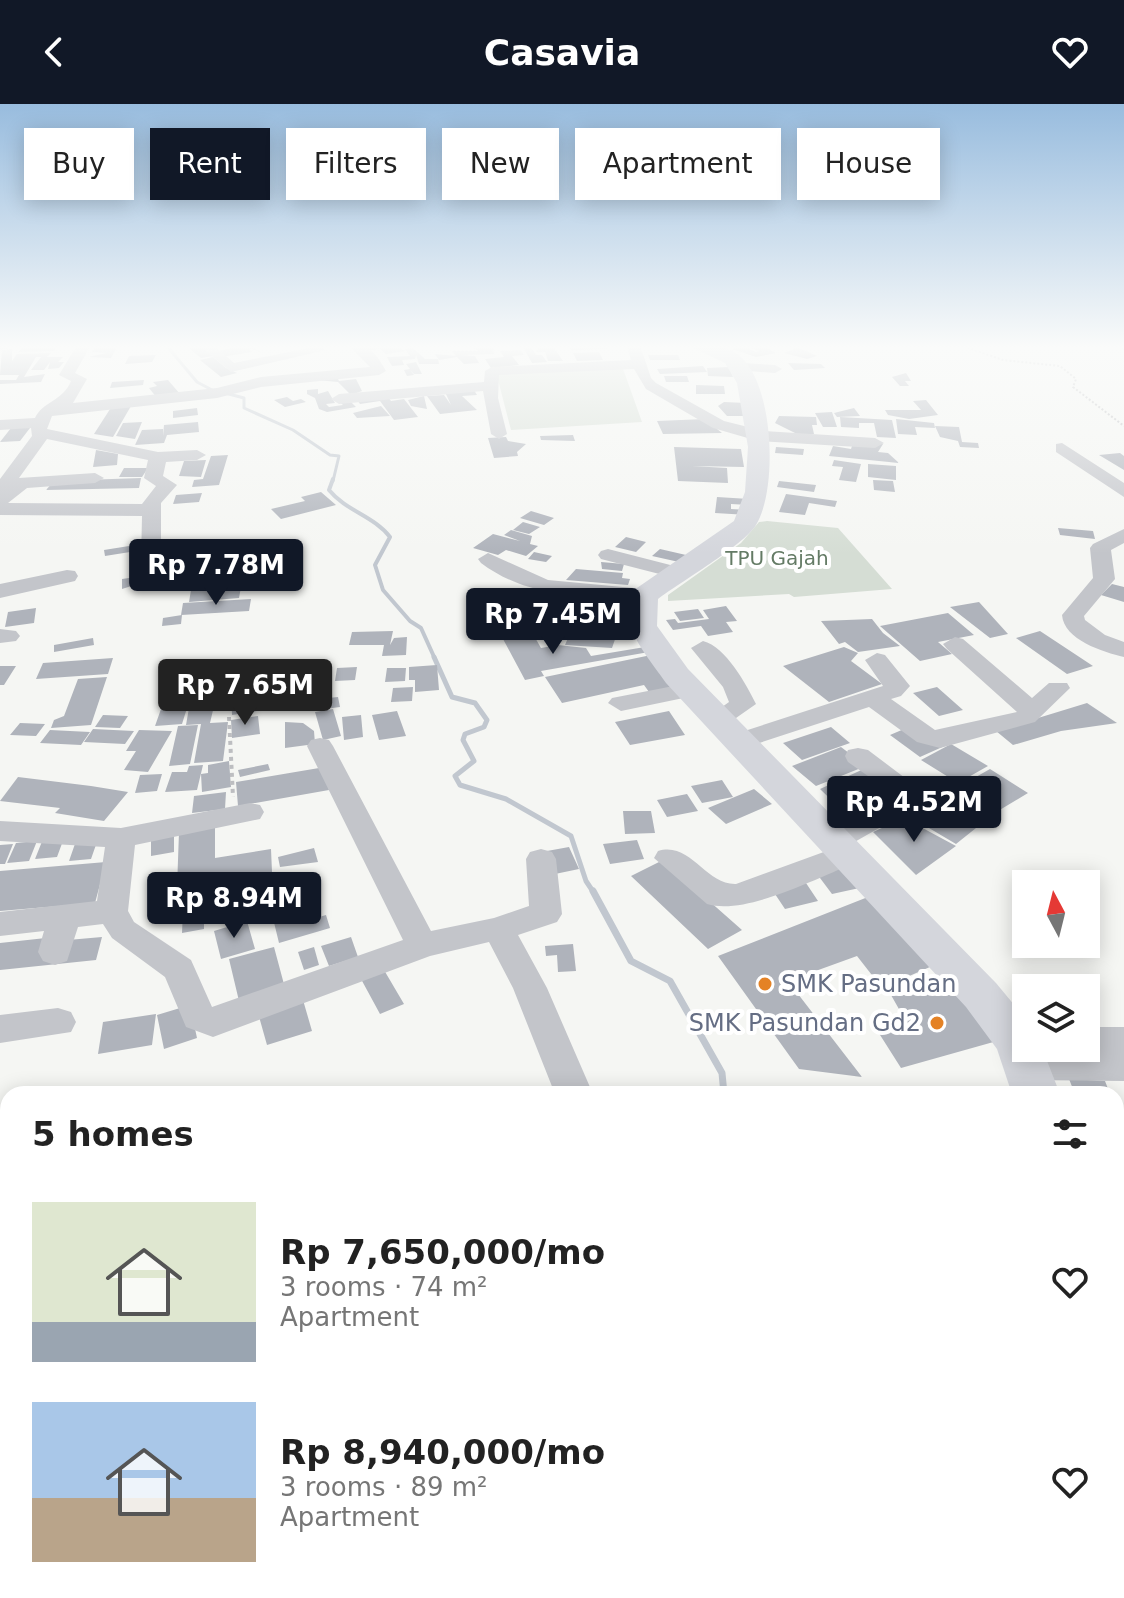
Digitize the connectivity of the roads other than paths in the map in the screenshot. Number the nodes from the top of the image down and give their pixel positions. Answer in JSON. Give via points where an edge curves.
{"nodes":[{"id":1,"x":45,"y":415,"type":"edge"},
{"id":2,"x":495,"y":415,"type":"edge"},
{"id":3,"x":700,"y":415,"type":"edge"},
{"id":4,"x":756,"y":415,"type":"edge"},
{"id":5,"x":0,"y":425,"type":"edge"},
{"id":6,"x":41,"y":429,"type":"junction"},
{"id":7,"x":499,"y":434,"type":"dead end"},
{"id":8,"x":758,"y":434,"type":"junction"},
{"id":9,"x":875,"y":443,"type":"dead end"},
{"id":10,"x":1062,"y":448,"type":"dead end"},
{"id":11,"x":197,"y":455,"type":"dead end"},
{"id":12,"x":158,"y":457,"type":"junction"},
{"id":13,"x":95,"y":478,"type":"dead end"},
{"id":14,"x":1124,"y":491,"type":"edge"},
{"id":15,"x":0,"y":492,"type":"edge"},
{"id":16,"x":0,"y":500,"type":"edge"},
{"id":17,"x":0,"y":509,"type":"edge"},
{"id":18,"x":151,"y":510,"type":"junction"},
{"id":19,"x":1124,"y":535,"type":"edge"},
{"id":20,"x":608,"y":555,"type":"dead end"},
{"id":21,"x":488,"y":559,"type":"dead end"},
{"id":22,"x":151,"y":562,"type":"dead end"},
{"id":23,"x":675,"y":572,"type":"junction"},
{"id":24,"x":67,"y":576,"type":"dead end"},
{"id":25,"x":1114,"y":582,"type":"edge"},
{"id":26,"x":0,"y":591,"type":"edge"},
{"id":27,"x":644,"y":596,"type":"junction"},
{"id":28,"x":43,"y":600,"type":"dead end"},
{"id":29,"x":0,"y":609,"type":"edge"},
{"id":30,"x":955,"y":644,"type":"dead end"},
{"id":31,"x":703,"y":648,"type":"dead end"},
{"id":32,"x":1124,"y":650,"type":"edge"},
{"id":33,"x":877,"y":660,"type":"dead end"},
{"id":34,"x":1058,"y":688,"type":"dead end"},
{"id":35,"x":689,"y":690,"type":"junction"},
{"id":36,"x":873,"y":698,"type":"junction"},
{"id":37,"x":621,"y":703,"type":"dead end"},
{"id":38,"x":1034,"y":712,"type":"junction"},
{"id":39,"x":728,"y":731,"type":"junction"},
{"id":40,"x":320,"y":746,"type":"dead end"},
{"id":41,"x":858,"y":756,"type":"dead end"},
{"id":42,"x":242,"y":814,"type":"road end"},
{"id":43,"x":0,"y":831,"type":"edge"},
{"id":44,"x":121,"y":838,"type":"junction"},
{"id":45,"x":843,"y":847,"type":"junction"},
{"id":46,"x":669,"y":858,"type":"dead end"},
{"id":47,"x":541,"y":859,"type":"dead end"},
{"id":48,"x":112,"y":911,"type":"junction"},
{"id":49,"x":64,"y":917,"type":"junction"},
{"id":50,"x":0,"y":924,"type":"edge"},
{"id":51,"x":499,"y":930,"type":"junction"},
{"id":52,"x":422,"y":946,"type":"junction"},
{"id":53,"x":55,"y":952,"type":"dead end"},
{"id":54,"x":58,"y":1022,"type":"dead end"},
{"id":55,"x":0,"y":1029,"type":"edge"},
{"id":56,"x":1012,"y":1039,"type":"edge"},
{"id":57,"x":1100,"y":1042,"type":"edge"},
{"id":58,"x":1124,"y":1042,"type":"edge"},
{"id":59,"x":1059,"y":1062,"type":"edge"},
{"id":60,"x":1124,"y":1066,"type":"edge"},
{"id":61,"x":571,"y":1086,"type":"edge"}],
"edges":[{"from":1,"to":6,"type":"street"},
{"from":2,"to":7,"type":"street"},
{"from":3,"to":8,"type":"street"},
{"from":4,"to":8,"type":"main road"},
{"from":5,"to":6,"type":"street"},
{"from":6,"to":12,"type":"street"},
{"from":6,"to":15,"type":"street"},
{"from":8,"to":9,"type":"street","via":[[852,435]]},
{"from":8,"to":23,"type":"main road","via":[[753,513],[744,525]]},
{"from":10,"to":14,"type":"street"},
{"from":11,"to":12,"type":"street"},
{"from":12,"to":18,"type":"street","via":[[153,478],[168,485]]},
{"from":13,"to":16,"type":"street","via":[[22,483]]},
{"from":17,"to":18,"type":"street"},
{"from":18,"to":22,"type":"street"},
{"from":19,"to":25,"type":"street","via":[[1100,548]]},
{"from":20,"to":23,"type":"street"},
{"from":21,"to":27,"type":"street","via":[[543,587]]},
{"from":23,"to":27,"type":"main road"},
{"from":24,"to":26,"type":"street"},
{"from":25,"to":32,"type":"street","via":[[1073,615],[1074,623],[1097,640]]},
{"from":27,"to":35,"type":"main road","via":[[643,626]]},
{"from":28,"to":29,"type":"street"},
{"from":30,"to":38,"type":"street"},
{"from":31,"to":39,"type":"street","via":[[743,704]]},
{"from":33,"to":36,"type":"street","via":[[898,686]]},
{"from":34,"to":38,"type":"street"},
{"from":35,"to":37,"type":"street"},
{"from":35,"to":39,"type":"main road"},
{"from":36,"to":38,"type":"street","via":[[936,740]]},
{"from":36,"to":39,"type":"street"},
{"from":39,"to":45,"type":"main road"},
{"from":40,"to":52,"type":"street"},
{"from":41,"to":45,"type":"street","via":[[915,796]]},
{"from":42,"to":44,"type":"street"},
{"from":43,"to":44,"type":"street"},
{"from":44,"to":48,"type":"street"},
{"from":45,"to":46,"type":"street","via":[[738,895],[718,896]]},
{"from":45,"to":56,"type":"main road","via":[[981,995]]},
{"from":47,"to":51,"type":"street","via":[[546,914]]},
{"from":48,"to":49,"type":"street"},
{"from":48,"to":52,"type":"street","via":[[123,930],[179,969],[198,1017],[213,1023]]},
{"from":49,"to":50,"type":"street"},
{"from":49,"to":53,"type":"street"},
{"from":51,"to":52,"type":"street"},
{"from":51,"to":61,"type":"street"},
{"from":54,"to":55,"type":"street"},
{"from":57,"to":58,"type":"street"},
{"from":59,"to":60,"type":"street"}]}
